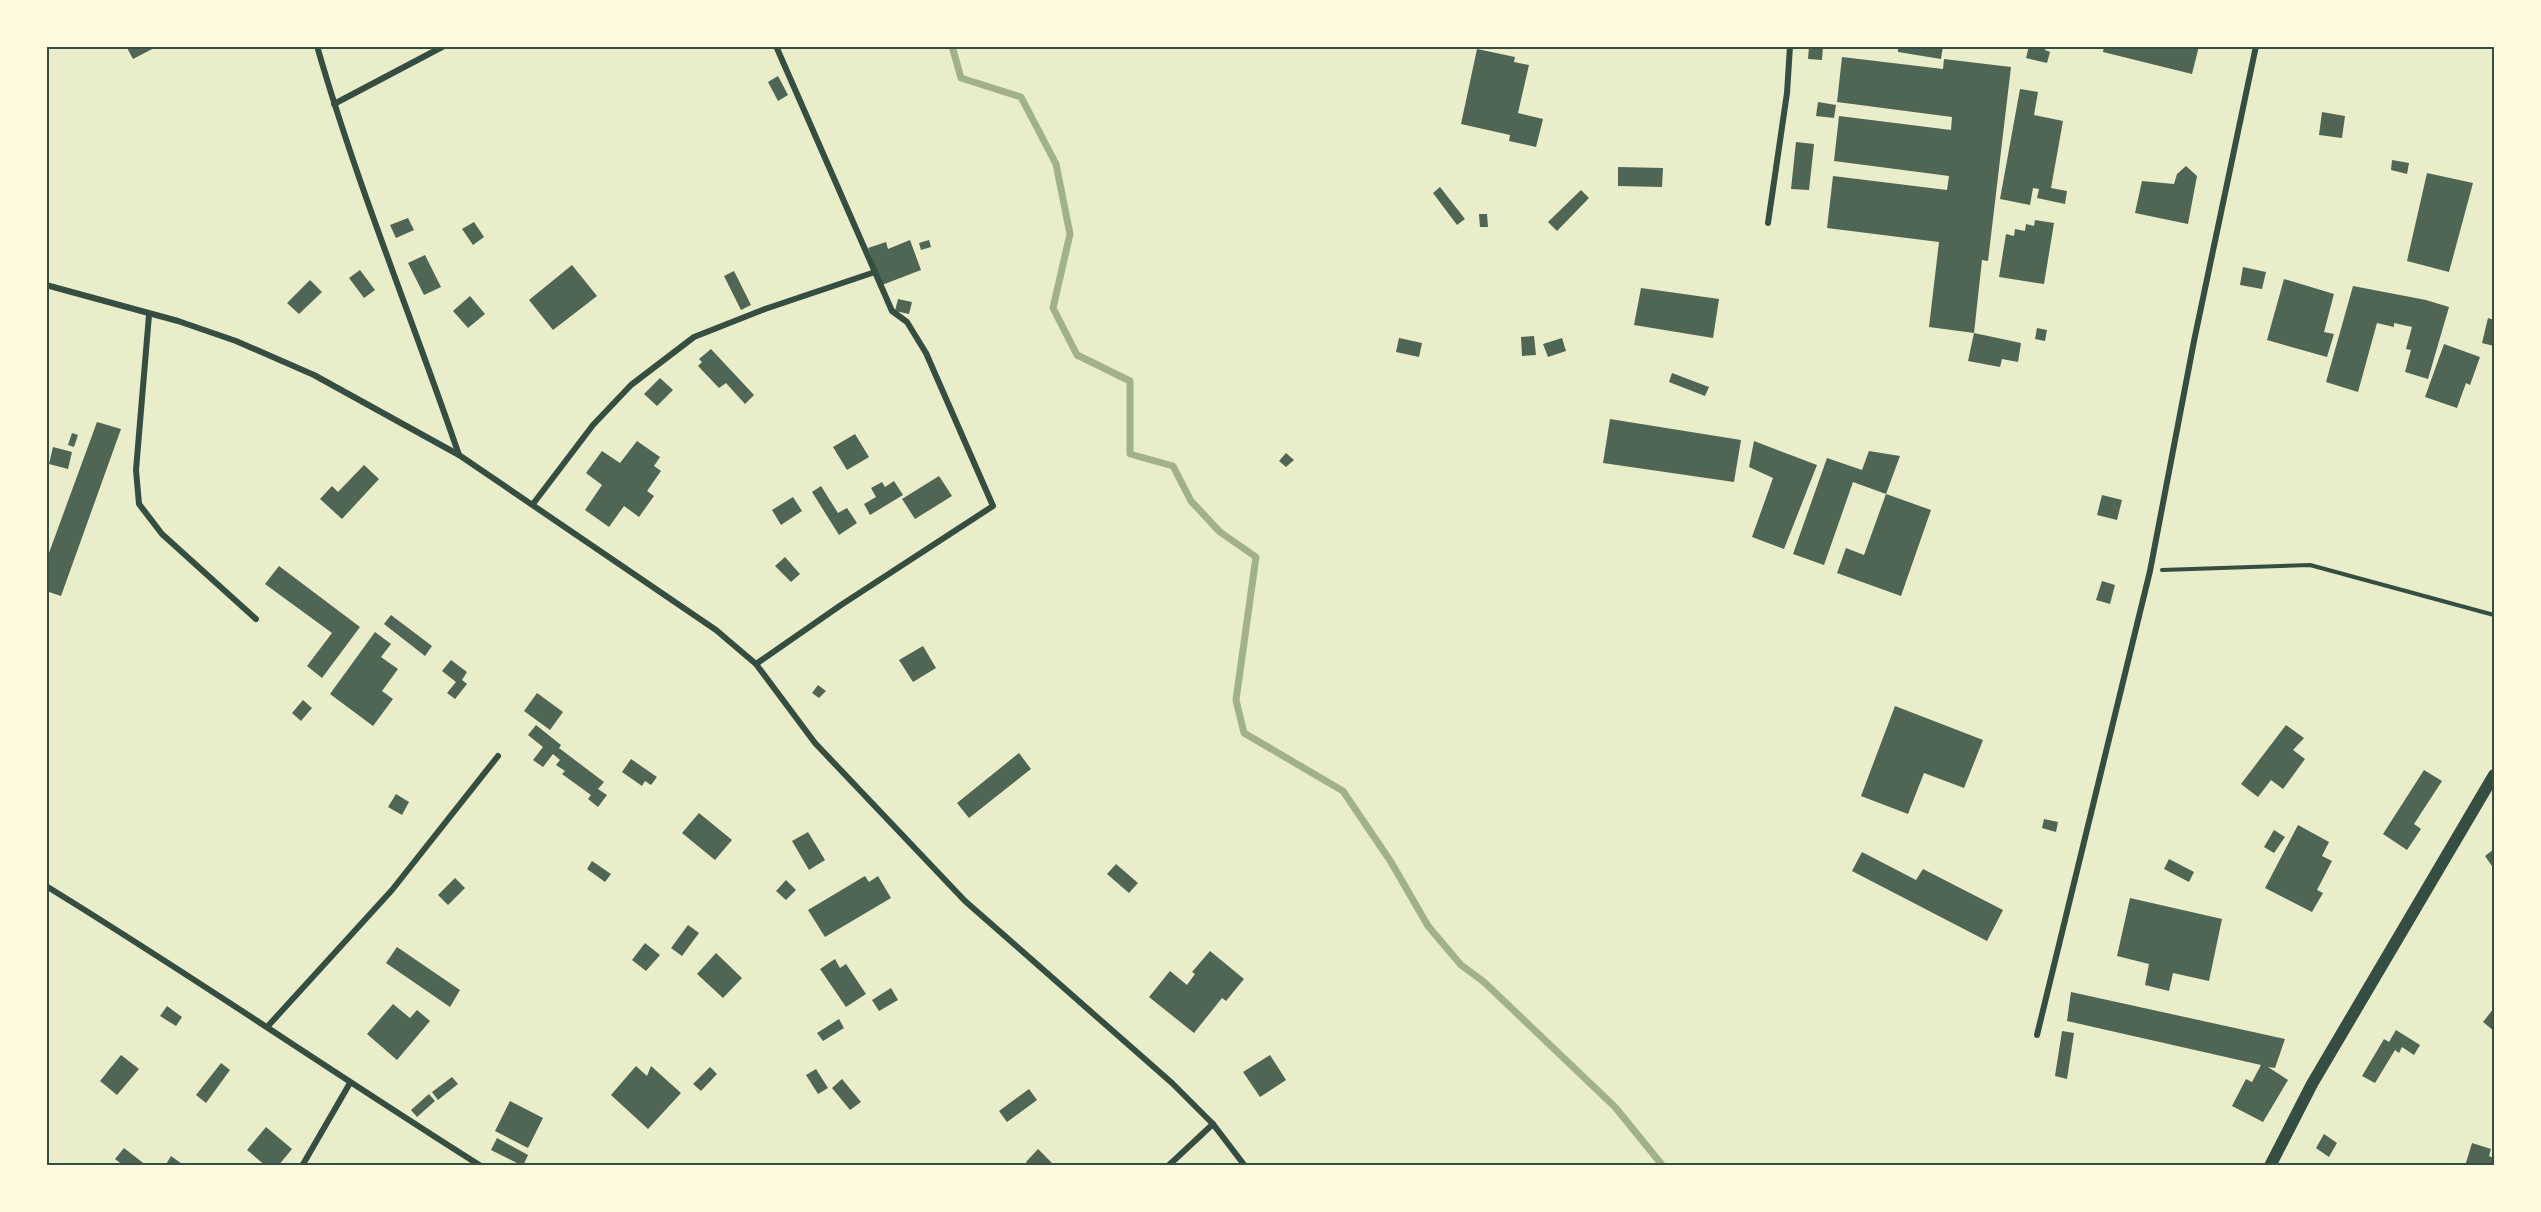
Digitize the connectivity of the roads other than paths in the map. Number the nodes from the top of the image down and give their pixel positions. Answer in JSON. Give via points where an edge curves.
{"nodes":[{"id":1,"x":317,"y":46,"type":"edge"},
{"id":2,"x":444,"y":46,"type":"edge"},
{"id":3,"x":776,"y":46,"type":"edge"},
{"id":4,"x":1790,"y":46,"type":"edge"},
{"id":5,"x":2256,"y":46,"type":"edge"},
{"id":6,"x":334,"y":104,"type":"junction"},
{"id":7,"x":1768,"y":223,"type":"dead end"},
{"id":8,"x":875,"y":272,"type":"junction"},
{"id":9,"x":46,"y":285,"type":"edge"},
{"id":10,"x":149,"y":315,"type":"junction"},
{"id":11,"x":459,"y":455,"type":"junction"},
{"id":12,"x":533,"y":504,"type":"junction"},
{"id":13,"x":256,"y":619,"type":"dead end"},
{"id":14,"x":756,"y":664,"type":"junction"},
{"id":15,"x":498,"y":756,"type":"dead end"},
{"id":16,"x":2494,"y":775,"type":"edge"},
{"id":17,"x":46,"y":886,"type":"edge"},
{"id":18,"x":268,"y":1026,"type":"junction"},
{"id":19,"x":2037,"y":1035,"type":"dead end"},
{"id":20,"x":350,"y":1083,"type":"junction"},
{"id":21,"x":1213,"y":1124,"type":"junction"},
{"id":22,"x":302,"y":1166,"type":"edge"},
{"id":23,"x":481,"y":1166,"type":"edge"},
{"id":24,"x":1168,"y":1166,"type":"edge"},
{"id":25,"x":1245,"y":1166,"type":"edge"},
{"id":26,"x":2270,"y":1166,"type":"edge"}],
"edges":[{"from":1,"to":6,"type":"street"},
{"from":2,"to":6,"type":"street"},
{"from":3,"to":8,"type":"street"},
{"from":4,"to":7,"type":"street"},
{"from":5,"to":19,"type":"street","via":[[2150,571]]},
{"from":6,"to":11,"type":"street"},
{"from":8,"to":12,"type":"street","via":[[694,337],[631,385],[593,425]]},
{"from":8,"to":14,"type":"street","via":[[892,311],[907,322],[926,353],[993,506]]},
{"from":9,"to":10,"type":"street"},
{"from":10,"to":11,"type":"street","via":[[178,321],[279,359]]},
{"from":10,"to":13,"type":"street","via":[[136,471],[139,504],[162,534]]},
{"from":11,"to":12,"type":"street"},
{"from":12,"to":14,"type":"street","via":[[717,630]]},
{"from":14,"to":21,"type":"street","via":[[815,743],[965,901],[1172,1083]]},
{"from":15,"to":18,"type":"street","via":[[392,890]]},
{"from":16,"to":26,"type":"main road","via":[[2312,1084]]},
{"from":17,"to":18,"type":"street"},
{"from":18,"to":20,"type":"street"},
{"from":20,"to":22,"type":"street"},
{"from":20,"to":23,"type":"street"},
{"from":21,"to":24,"type":"street"},
{"from":21,"to":25,"type":"street"}]}
